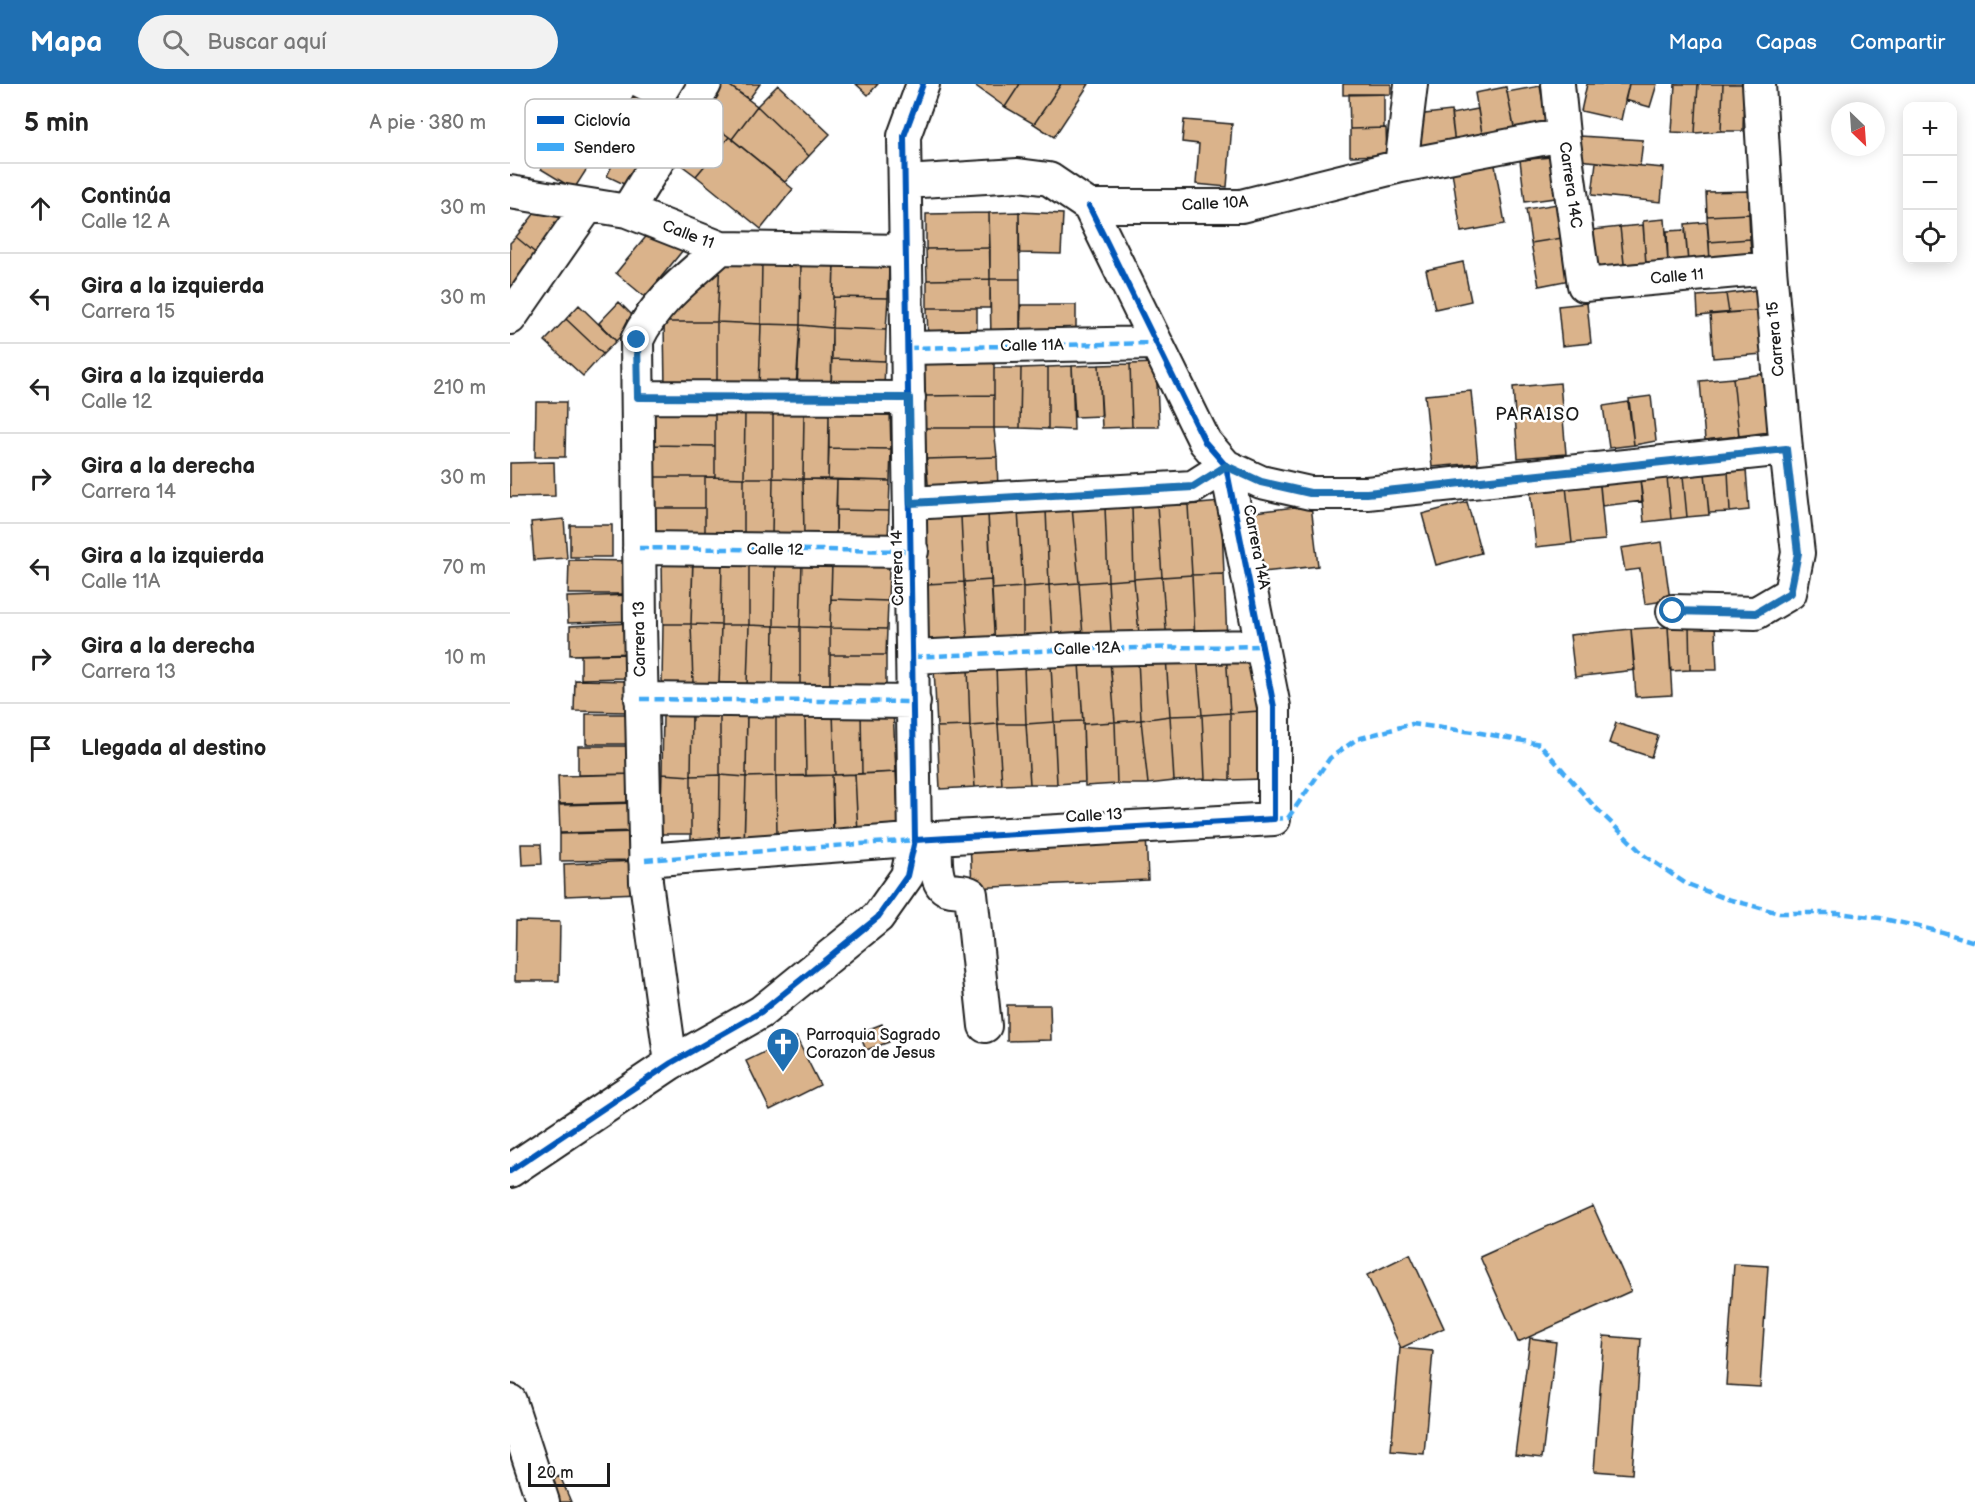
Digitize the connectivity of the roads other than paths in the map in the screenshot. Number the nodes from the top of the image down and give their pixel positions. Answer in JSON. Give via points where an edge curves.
{"nodes":[{"id":1,"x":705,"y":84,"type":"edge"},
{"id":2,"x":923,"y":84,"type":"edge"},
{"id":3,"x":1411,"y":84,"type":"edge"},
{"id":4,"x":1558,"y":84,"type":"edge"},
{"id":5,"x":1759,"y":84,"type":"edge"},
{"id":6,"x":696,"y":99,"type":"edge"},
{"id":7,"x":1563,"y":135,"type":"junction"},
{"id":8,"x":1401,"y":166,"type":"junction"},
{"id":9,"x":653,"y":168,"type":"edge"},
{"id":10,"x":905,"y":182,"type":"junction"},
{"id":11,"x":510,"y":192,"type":"edge"},
{"id":12,"x":588,"y":206,"type":"junction"},
{"id":13,"x":1089,"y":206,"type":"junction"},
{"id":14,"x":627,"y":211,"type":"junction"},
{"id":15,"x":721,"y":248,"type":"junction"},
{"id":16,"x":906,"y":251,"type":"junction"},
{"id":17,"x":1770,"y":268,"type":"junction"},
{"id":18,"x":1584,"y":285,"type":"joint"},
{"id":19,"x":510,"y":318,"type":"edge"},
{"id":20,"x":1156,"y":343,"type":"junction"},
{"id":21,"x":908,"y":348,"type":"junction"},
{"id":22,"x":638,"y":397,"type":"junction"},
{"id":23,"x":909,"y":398,"type":"junction"},
{"id":24,"x":1786,"y":449,"type":"junction"},
{"id":25,"x":1226,"y":466,"type":"junction"},
{"id":26,"x":911,"y":503,"type":"junction"},
{"id":27,"x":639,"y":548,"type":"junction"},
{"id":28,"x":912,"y":551,"type":"junction"},
{"id":29,"x":1673,"y":611,"type":"dead end"},
{"id":30,"x":1262,"y":646,"type":"junction"},
{"id":31,"x":914,"y":657,"type":"junction"},
{"id":32,"x":641,"y":699,"type":"junction"},
{"id":33,"x":914,"y":702,"type":"junction"},
{"id":34,"x":1274,"y":819,"type":"joint"},
{"id":35,"x":926,"y":839,"type":"junction"},
{"id":36,"x":645,"y":860,"type":"junction"},
{"id":37,"x":985,"y":1026,"type":"dead end"},
{"id":38,"x":671,"y":1063,"type":"junction"},
{"id":39,"x":510,"y":1171,"type":"edge"},
{"id":40,"x":510,"y":1401,"type":"edge"},
{"id":41,"x":543,"y":1502,"type":"edge"}],
"edges":[{"from":1,"to":6,"type":"street"},
{"from":2,"to":10,"type":"street","name":"Carrera 14","via":[[904,136]]},
{"from":3,"to":8,"type":"street"},
{"from":4,"to":7,"type":"street","name":"Carrera 14C"},
{"from":5,"to":17,"type":"street","name":"Carrera 15"},
{"from":7,"to":8,"type":"street","name":"Calle 10A"},
{"from":7,"to":18,"type":"street","name":"Carrera 14C"},
{"from":8,"to":13,"type":"street","name":"Calle 10A","via":[[1241,206]]},
{"from":9,"to":14,"type":"street"},
{"from":10,"to":13,"type":"street","via":[[1018,175],[1049,179]]},
{"from":10,"to":16,"type":"street","name":"Carrera 14"},
{"from":11,"to":12,"type":"street","name":"Calle 11"},
{"from":12,"to":14,"type":"street","name":"Calle 11"},
{"from":12,"to":19,"type":"street"},
{"from":13,"to":20,"type":"street","name":"Carrera 14A"},
{"from":14,"to":15,"type":"street","name":"Calle 11"},
{"from":15,"to":16,"type":"street","name":"Calle 11"},
{"from":15,"to":22,"type":"street","name":"Carrera 13","via":[[663,300],[645,322],[637,340]]},
{"from":16,"to":21,"type":"street","name":"Carrera 14"},
{"from":17,"to":18,"type":"street","name":"Calle 11"},
{"from":17,"to":24,"type":"street","name":"Carrera 15"},
{"from":20,"to":21,"type":"street","name":"Calle 11A"},
{"from":20,"to":25,"type":"street","name":"Carrera 14A","via":[[1205,442]]},
{"from":21,"to":23,"type":"street","name":"Carrera 14"},
{"from":22,"to":23,"type":"street"},
{"from":22,"to":27,"type":"street","name":"Carrera 13"},
{"from":23,"to":26,"type":"street","name":"Carrera 14"},
{"from":24,"to":25,"type":"street","via":[[1367,493],[1310,493],[1261,482]]},
{"from":24,"to":29,"type":"street","name":"Carrera 15","via":[[1798,553],[1790,593],[1756,613]]},
{"from":25,"to":26,"type":"street","via":[[1193,487]]},
{"from":25,"to":30,"type":"street","name":"Carrera 14A"},
{"from":26,"to":28,"type":"street","name":"Carrera 14"},
{"from":27,"to":28,"type":"street","name":"Calle 12"},
{"from":27,"to":32,"type":"street","name":"Carrera 13"},
{"from":28,"to":31,"type":"street","name":"Carrera 14"},
{"from":30,"to":31,"type":"street","name":"Calle 12A"},
{"from":30,"to":34,"type":"street","name":"Carrera 14A","via":[[1274,707]]},
{"from":31,"to":33,"type":"street","name":"Carrera 14"},
{"from":32,"to":33,"type":"street"},
{"from":32,"to":36,"type":"street","name":"Carrera 13"},
{"from":33,"to":35,"type":"street","name":"Carrera 14"},
{"from":34,"to":35,"type":"street","name":"Calle 13"},
{"from":35,"to":36,"type":"street","name":"Calle 13"},
{"from":35,"to":37,"type":"street","via":[[942,887],[971,894]]},
{"from":35,"to":38,"type":"street","via":[[907,876],[878,916],[761,1012]]},
{"from":36,"to":38,"type":"street","name":"Carrera 13"},
{"from":38,"to":39,"type":"street"},
{"from":40,"to":41,"type":"street"}]}
